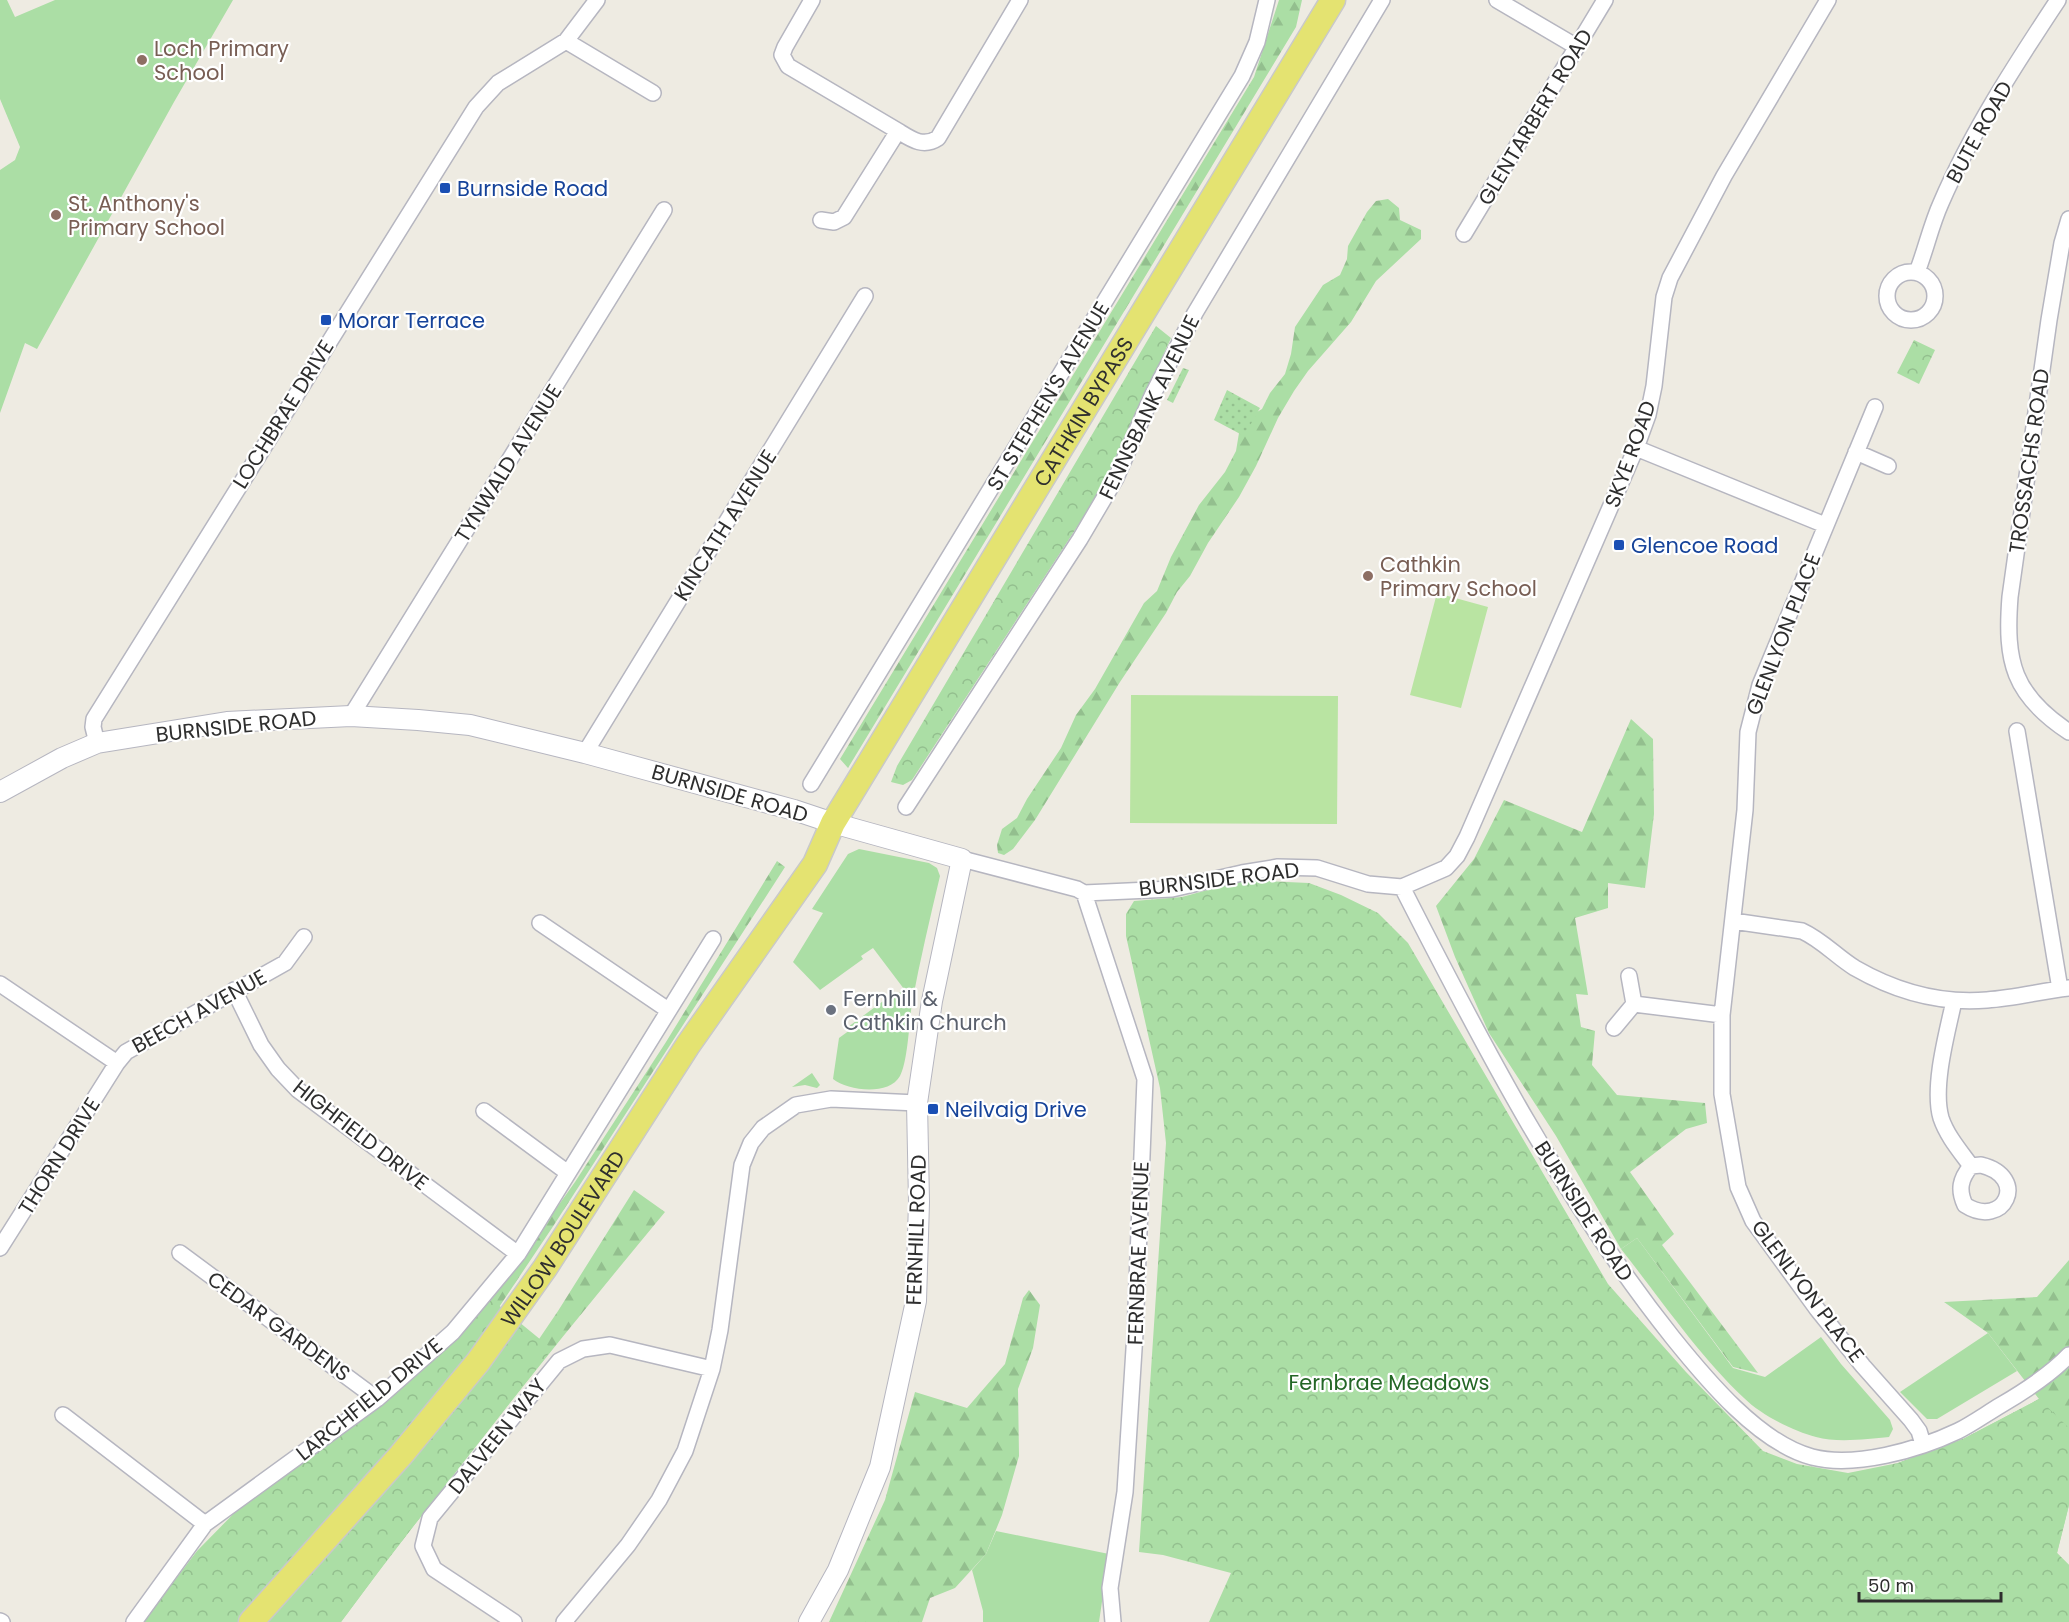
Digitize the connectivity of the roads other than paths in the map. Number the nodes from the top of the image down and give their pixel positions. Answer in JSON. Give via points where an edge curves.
{"nodes":[{"id":1,"x":597,"y":0,"type":"edge"},
{"id":2,"x":812,"y":0,"type":"edge"},
{"id":3,"x":1020,"y":0,"type":"edge"},
{"id":4,"x":1267,"y":0,"type":"edge"},
{"id":5,"x":1333,"y":0,"type":"edge"},
{"id":6,"x":1382,"y":0,"type":"edge"},
{"id":7,"x":1497,"y":0,"type":"edge"},
{"id":8,"x":1605,"y":0,"type":"edge"},
{"id":9,"x":1828,"y":0,"type":"edge"},
{"id":10,"x":2058,"y":0,"type":"edge"},
{"id":11,"x":566,"y":41,"type":"junction"},
{"id":12,"x":1577,"y":47,"type":"junction"},
{"id":13,"x":653,"y":93,"type":"dead end"},
{"id":14,"x":898,"y":131,"type":"junction"},
{"id":15,"x":664,"y":210,"type":"dead end"},
{"id":16,"x":2069,"y":219,"type":"edge"},
{"id":17,"x":821,"y":220,"type":"dead end"},
{"id":18,"x":1464,"y":234,"type":"dead end"},
{"id":19,"x":1917,"y":272,"type":"dead end"},
{"id":20,"x":865,"y":296,"type":"dead end"},
{"id":21,"x":1875,"y":408,"type":"dead end"},
{"id":22,"x":1636,"y":448,"type":"junction"},
{"id":23,"x":1856,"y":452,"type":"junction"},
{"id":24,"x":1888,"y":466,"type":"dead end"},
{"id":25,"x":1825,"y":525,"type":"junction"},
{"id":26,"x":351,"y":716,"type":"junction"},
{"id":27,"x":2017,"y":731,"type":"dead end"},
{"id":28,"x":2069,"y":732,"type":"edge"},
{"id":29,"x":97,"y":742,"type":"junction"},
{"id":30,"x":585,"y":753,"type":"junction"},
{"id":31,"x":811,"y":784,"type":"dead end"},
{"id":32,"x":0,"y":792,"type":"edge"},
{"id":33,"x":906,"y":807,"type":"dead end"},
{"id":34,"x":833,"y":823,"type":"junction"},
{"id":35,"x":962,"y":859,"type":"junction"},
{"id":36,"x":1402,"y":887,"type":"junction"},
{"id":37,"x":1084,"y":893,"type":"junction"},
{"id":38,"x":1732,"y":921,"type":"junction"},
{"id":39,"x":540,"y":923,"type":"dead end"},
{"id":40,"x":304,"y":937,"type":"dead end"},
{"id":41,"x":713,"y":939,"type":"dead end"},
{"id":42,"x":1629,"y":976,"type":"dead end"},
{"id":43,"x":0,"y":984,"type":"edge"},
{"id":44,"x":2065,"y":988,"type":"edge"},
{"id":45,"x":234,"y":990,"type":"junction"},
{"id":46,"x":1954,"y":1001,"type":"junction"},
{"id":47,"x":1634,"y":1004,"type":"junction"},
{"id":48,"x":668,"y":1010,"type":"junction"},
{"id":49,"x":1722,"y":1015,"type":"junction"},
{"id":50,"x":1614,"y":1028,"type":"dead end"},
{"id":51,"x":117,"y":1063,"type":"junction"},
{"id":52,"x":917,"y":1103,"type":"junction"},
{"id":53,"x":484,"y":1111,"type":"dead end"},
{"id":54,"x":1971,"y":1166,"type":"dead end"},
{"id":55,"x":568,"y":1173,"type":"junction"},
{"id":56,"x":0,"y":1248,"type":"edge"},
{"id":57,"x":180,"y":1253,"type":"dead end"},
{"id":58,"x":518,"y":1254,"type":"junction"},
{"id":59,"x":2069,"y":1355,"type":"edge"},
{"id":60,"x":712,"y":1369,"type":"junction"},
{"id":61,"x":377,"y":1399,"type":"junction"},
{"id":62,"x":63,"y":1415,"type":"dead end"},
{"id":63,"x":1923,"y":1444,"type":"junction"},
{"id":64,"x":205,"y":1524,"type":"junction"},
{"id":65,"x":134,"y":1622,"type":"edge"},
{"id":66,"x":251,"y":1622,"type":"edge"},
{"id":67,"x":514,"y":1622,"type":"edge"},
{"id":68,"x":564,"y":1622,"type":"edge"},
{"id":69,"x":809,"y":1622,"type":"edge"},
{"id":70,"x":1113,"y":1622,"type":"edge"}],
"edges":[{"from":1,"to":11,"type":"street","name":"LOCHBRAE DRIVE"},
{"from":2,"to":14,"type":"street","via":[[785,47],[784,62]]},
{"from":3,"to":14,"type":"street","via":[[938,138],[925,143]]},
{"from":4,"to":31,"type":"street","name":"ST STEPHEN'S AVENUE","via":[[1257,42],[1242,76]]},
{"from":5,"to":34,"type":"main road","name":"CATHKIN BYPASS"},
{"from":6,"to":33,"type":"street","name":"FENNSBANK AVENUE","via":[[1184,332],[1116,478]]},
{"from":7,"to":12,"type":"street"},
{"from":8,"to":12,"type":"street","name":"GLENTARBERT ROAD"},
{"from":9,"to":22,"type":"street","name":"SKYE ROAD","via":[[1724,176],[1670,278],[1664,297],[1654,386]]},
{"from":10,"to":19,"type":"street","name":"BUTE ROAD","via":[[1973,138],[1941,204]]},
{"from":11,"to":13,"type":"street"},
{"from":11,"to":29,"type":"street","name":"LOCHBRAE DRIVE","via":[[498,83],[476,107],[94,719]]},
{"from":12,"to":18,"type":"street","name":"GLENTARBERT ROAD"},
{"from":14,"to":17,"type":"street","via":[[844,217],[834,222]]},
{"from":15,"to":26,"type":"street","name":"TYNWALD AVENUE"},
{"from":16,"to":28,"type":"street","name":"TROSSACHS ROAD","via":[[2049,320],[2008,625],[2017,677],[2030,700]]},
{"from":20,"to":30,"type":"street","name":"KINCATH AVENUE"},
{"from":21,"to":23,"type":"street","name":"GLENLYON PLACE"},
{"from":22,"to":25,"type":"street"},
{"from":22,"to":36,"type":"street","name":"SKYE ROAD","via":[[1457,856],[1446,868]]},
{"from":23,"to":24,"type":"street"},
{"from":23,"to":25,"type":"street","name":"GLENLYON PLACE"},
{"from":25,"to":38,"type":"street","name":"GLENLYON PLACE","via":[[1760,685],[1748,732],[1745,810]]},
{"from":26,"to":29,"type":"street","name":"BURNSIDE ROAD","via":[[227,722]]},
{"from":26,"to":30,"type":"street","name":"BURNSIDE ROAD","via":[[470,725]]},
{"from":27,"to":44,"type":"street"},
{"from":29,"to":32,"type":"street","name":"BURNSIDE ROAD"},
{"from":30,"to":34,"type":"street","name":"BURNSIDE ROAD"},
{"from":34,"to":35,"type":"street","name":"BURNSIDE ROAD"},
{"from":34,"to":66,"type":"main road","name":"WILLOW BOULEVARD","via":[[815,864],[688,1045],[545,1268],[478,1362],[401,1455]]},
{"from":35,"to":37,"type":"street","name":"BURNSIDE ROAD"},
{"from":35,"to":52,"type":"street","name":"FERNHILL ROAD","via":[[932,1001]]},
{"from":36,"to":37,"type":"street","name":"BURNSIDE ROAD","via":[[1368,884],[1317,868],[1278,867],[1172,889]]},
{"from":36,"to":63,"type":"street","name":"BURNSIDE ROAD","via":[[1473,1028],[1544,1152],[1640,1296],[1695,1365],[1767,1435],[1811,1457],[1879,1458]]},
{"from":37,"to":70,"type":"street","name":"FERNBRAE AVENUE","via":[[1145,1079],[1136,1322],[1125,1492],[1110,1588]]},
{"from":38,"to":46,"type":"street","via":[[1802,931],[1854,967],[1894,988]]},
{"from":38,"to":49,"type":"street","name":"GLENLYON PLACE"},
{"from":39,"to":48,"type":"street"},
{"from":40,"to":45,"type":"street","name":"BEECH AVENUE","via":[[285,963]]},
{"from":41,"to":48,"type":"street","name":"LARCHFIELD DRIVE"},
{"from":42,"to":47,"type":"street"},
{"from":43,"to":51,"type":"street","name":"BEECH AVENUE"},
{"from":44,"to":46,"type":"street"},
{"from":45,"to":51,"type":"street","name":"BEECH AVENUE","via":[[126,1052]]},
{"from":45,"to":58,"type":"street","name":"HIGHFIELD DRIVE","via":[[261,1045],[298,1090]]},
{"from":46,"to":54,"type":"street","via":[[1938,1096],[1941,1118]]},
{"from":47,"to":49,"type":"street"},
{"from":47,"to":50,"type":"street"},
{"from":48,"to":55,"type":"street","name":"LARCHFIELD DRIVE"},
{"from":49,"to":63,"type":"street","name":"GLENLYON PLACE","via":[[1726,1123],[1738,1186],[1754,1221],[1824,1317],[1911,1419]]},
{"from":51,"to":56,"type":"street","name":"THORN DRIVE"},
{"from":52,"to":60,"type":"street","via":[[831,1100],[796,1105],[763,1128],[751,1143],[742,1165]]},
{"from":52,"to":69,"type":"street","name":"FERNHILL ROAD","via":[[916,1301],[880,1467],[838,1570]]},
{"from":53,"to":55,"type":"street"},
{"from":55,"to":58,"type":"street","name":"LARCHFIELD DRIVE"},
{"from":57,"to":61,"type":"street","name":"CEDAR GARDENS"},
{"from":58,"to":61,"type":"street","name":"LARCHFIELD DRIVE","via":[[453,1332]]},
{"from":59,"to":63,"type":"street","name":"BURNSIDE ROAD","via":[[2017,1396],[1957,1431]]},
{"from":60,"to":67,"type":"street","name":"DALVEEN WAY","via":[[610,1345],[583,1349],[559,1361],[430,1518],[423,1546],[434,1569]]},
{"from":60,"to":68,"type":"street","via":[[685,1451],[659,1500],[628,1545]]},
{"from":61,"to":64,"type":"street","name":"LARCHFIELD DRIVE"},
{"from":62,"to":64,"type":"street"},
{"from":64,"to":65,"type":"street","name":"LARCHFIELD DRIVE"}]}
